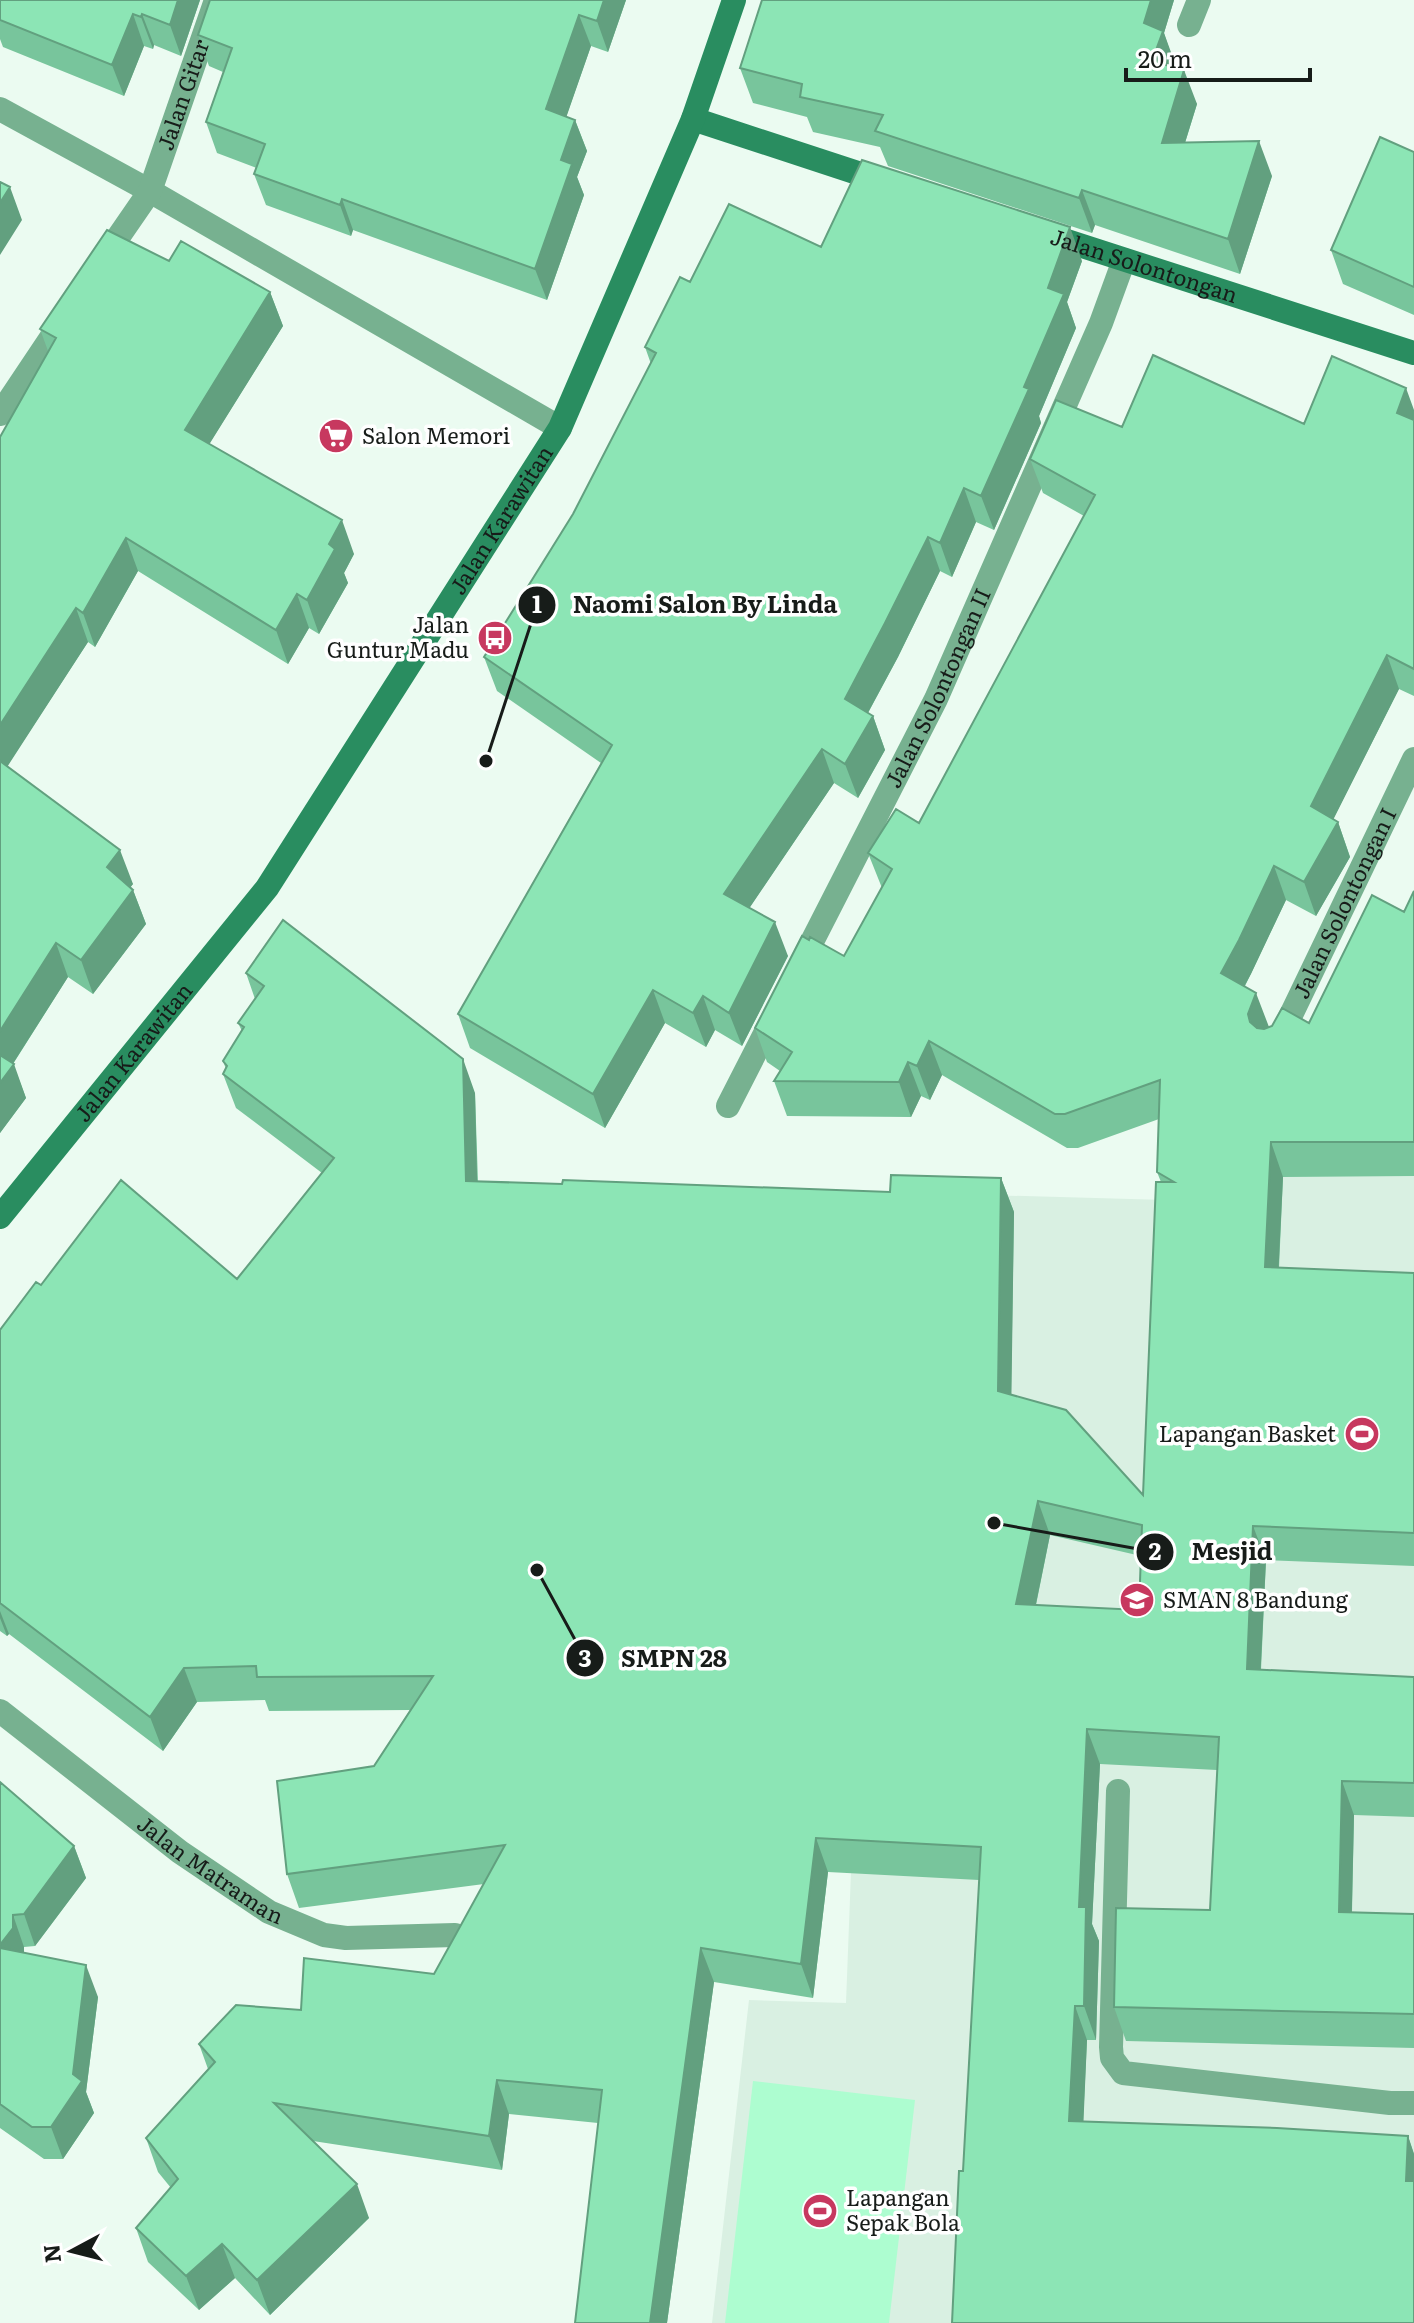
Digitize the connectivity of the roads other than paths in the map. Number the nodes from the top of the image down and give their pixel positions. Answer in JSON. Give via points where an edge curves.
{"nodes":[{"id":1,"x":216,"y":0,"type":"edge"},
{"id":2,"x":734,"y":0,"type":"edge"},
{"id":3,"x":1199,"y":0,"type":"edge"},
{"id":4,"x":1189,"y":25,"type":"dead end"},
{"id":5,"x":0,"y":109,"type":"edge"},
{"id":6,"x":693,"y":119,"type":"junction"},
{"id":7,"x":150,"y":191,"type":"junction"},
{"id":8,"x":916,"y":192,"type":"edge"},
{"id":9,"x":1020,"y":226,"type":"edge"},
{"id":10,"x":1124,"y":260,"type":"junction"},
{"id":11,"x":1414,"y":353,"type":"edge"},
{"id":12,"x":0,"y":414,"type":"edge"},
{"id":13,"x":560,"y":428,"type":"junction"},
{"id":14,"x":1414,"y":759,"type":"edge"},
{"id":15,"x":1275,"y":1048,"type":"edge"},
{"id":16,"x":728,"y":1106,"type":"dead end"},
{"id":17,"x":0,"y":1217,"type":"edge"},
{"id":18,"x":0,"y":1711,"type":"edge"},
{"id":19,"x":1118,"y":1791,"type":"dead end"},
{"id":20,"x":455,"y":1935,"type":"edge"},
{"id":21,"x":1414,"y":2103,"type":"edge"}],
"edges":[{"from":1,"to":7,"type":"street","name":"Jalan Gitar"},
{"from":2,"to":6,"type":"street","name":"Jalan Karawitan"},
{"from":3,"to":4,"type":"street"},
{"from":5,"to":7,"type":"street"},
{"from":6,"to":8,"type":"street"},
{"from":6,"to":13,"type":"street","name":"Jalan Karawitan"},
{"from":7,"to":12,"type":"street","name":"Jalan Gitar"},
{"from":7,"to":13,"type":"street"},
{"from":9,"to":10,"type":"street","name":"Jalan Solontongan"},
{"from":10,"to":11,"type":"street","name":"Jalan Solontongan"},
{"from":10,"to":16,"type":"street","name":"Jalan Solontongan II","via":[[936,699]]},
{"from":13,"to":17,"type":"street","name":"Jalan Karawitan","via":[[267,888]]},
{"from":14,"to":15,"type":"street","name":"Jalan Solontongan I"},
{"from":18,"to":20,"type":"street","name":"Jalan Matraman","via":[[180,1852],[269,1912],[324,1935],[346,1938]]},
{"from":19,"to":21,"type":"street","via":[[1111,2047],[1123,2073]]}]}
